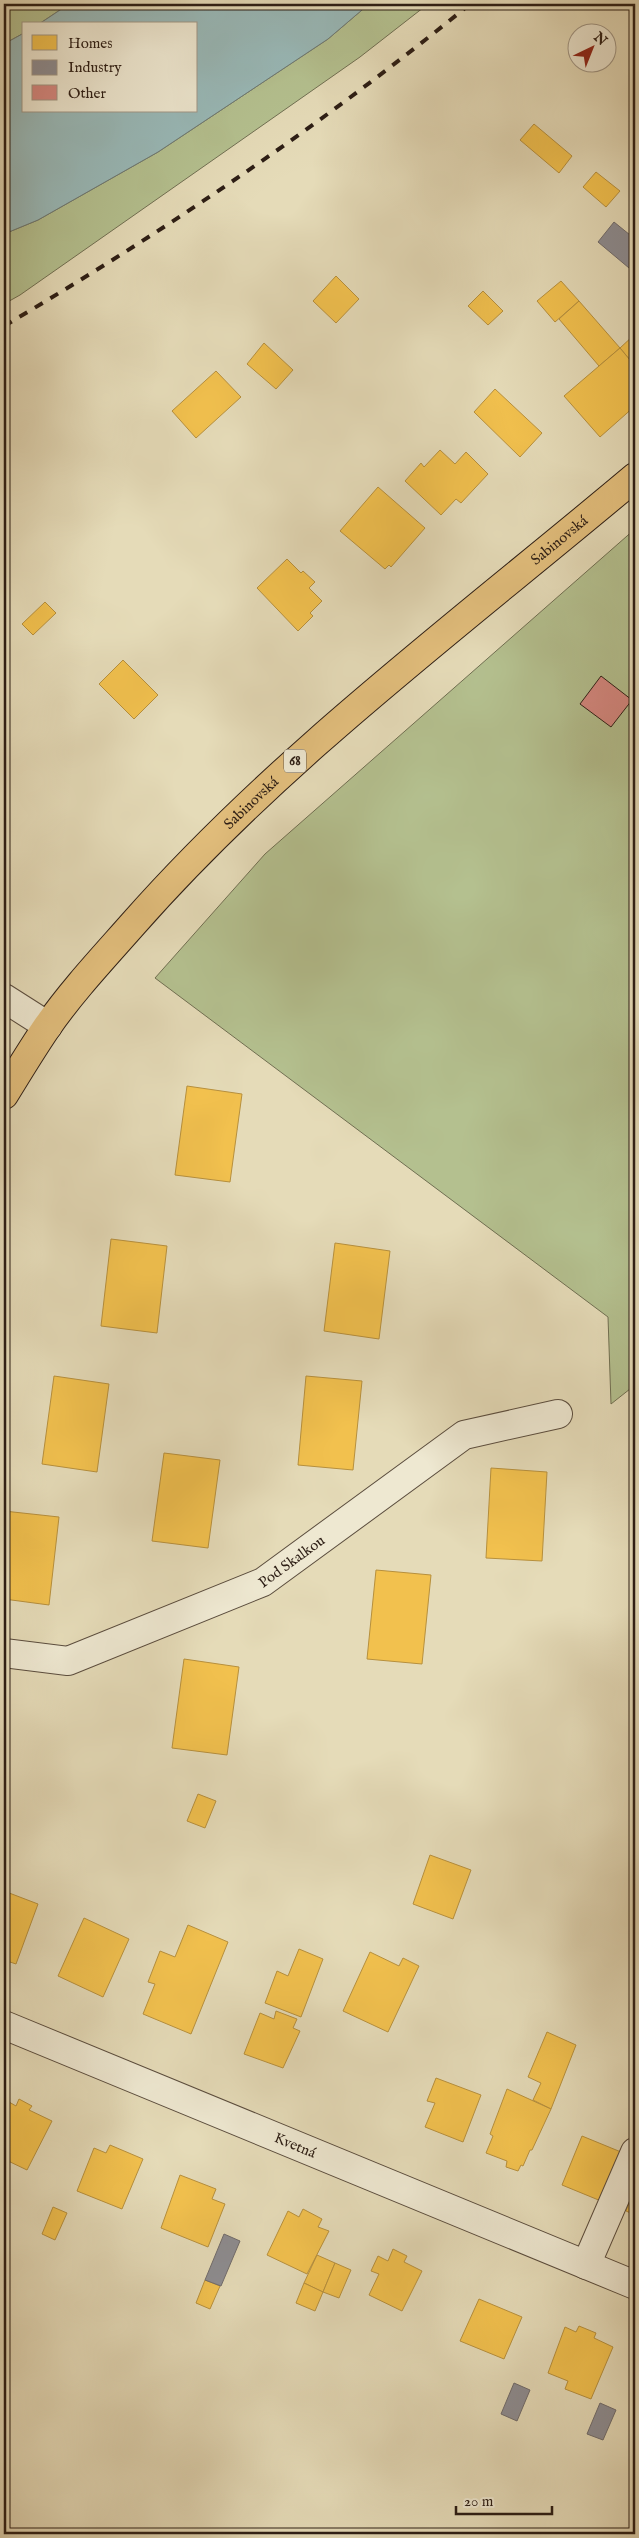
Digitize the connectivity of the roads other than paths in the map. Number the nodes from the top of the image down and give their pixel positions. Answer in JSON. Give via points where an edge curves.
{"nodes":[{"id":1,"x":635,"y":477,"type":"edge"},
{"id":2,"x":4,"y":998,"type":"edge"},
{"id":3,"x":48,"y":1026,"type":"junction"},
{"id":4,"x":4,"y":1095,"type":"edge"},
{"id":5,"x":558,"y":1414,"type":"dead end"},
{"id":6,"x":4,"y":1653,"type":"edge"},
{"id":7,"x":4,"y":2025,"type":"edge"},
{"id":8,"x":635,"y":2152,"type":"edge"},
{"id":9,"x":586,"y":2265,"type":"junction"},
{"id":10,"x":635,"y":2285,"type":"edge"}],
"edges":[{"from":1,"to":3,"type":"main road","name":"Sabinovská","number":"68","via":[[266,787],[158,895]]},
{"from":2,"to":3,"type":"street"},
{"from":3,"to":4,"type":"main road","name":"Sabinovská","number":"68"},
{"from":5,"to":6,"type":"street","name":"Pod Skalkou","via":[[464,1435],[263,1582],[68,1661]]},
{"from":7,"to":9,"type":"street","name":"Kvetná"},
{"from":8,"to":9,"type":"street"},
{"from":9,"to":10,"type":"street","name":"Kvetná"}]}
